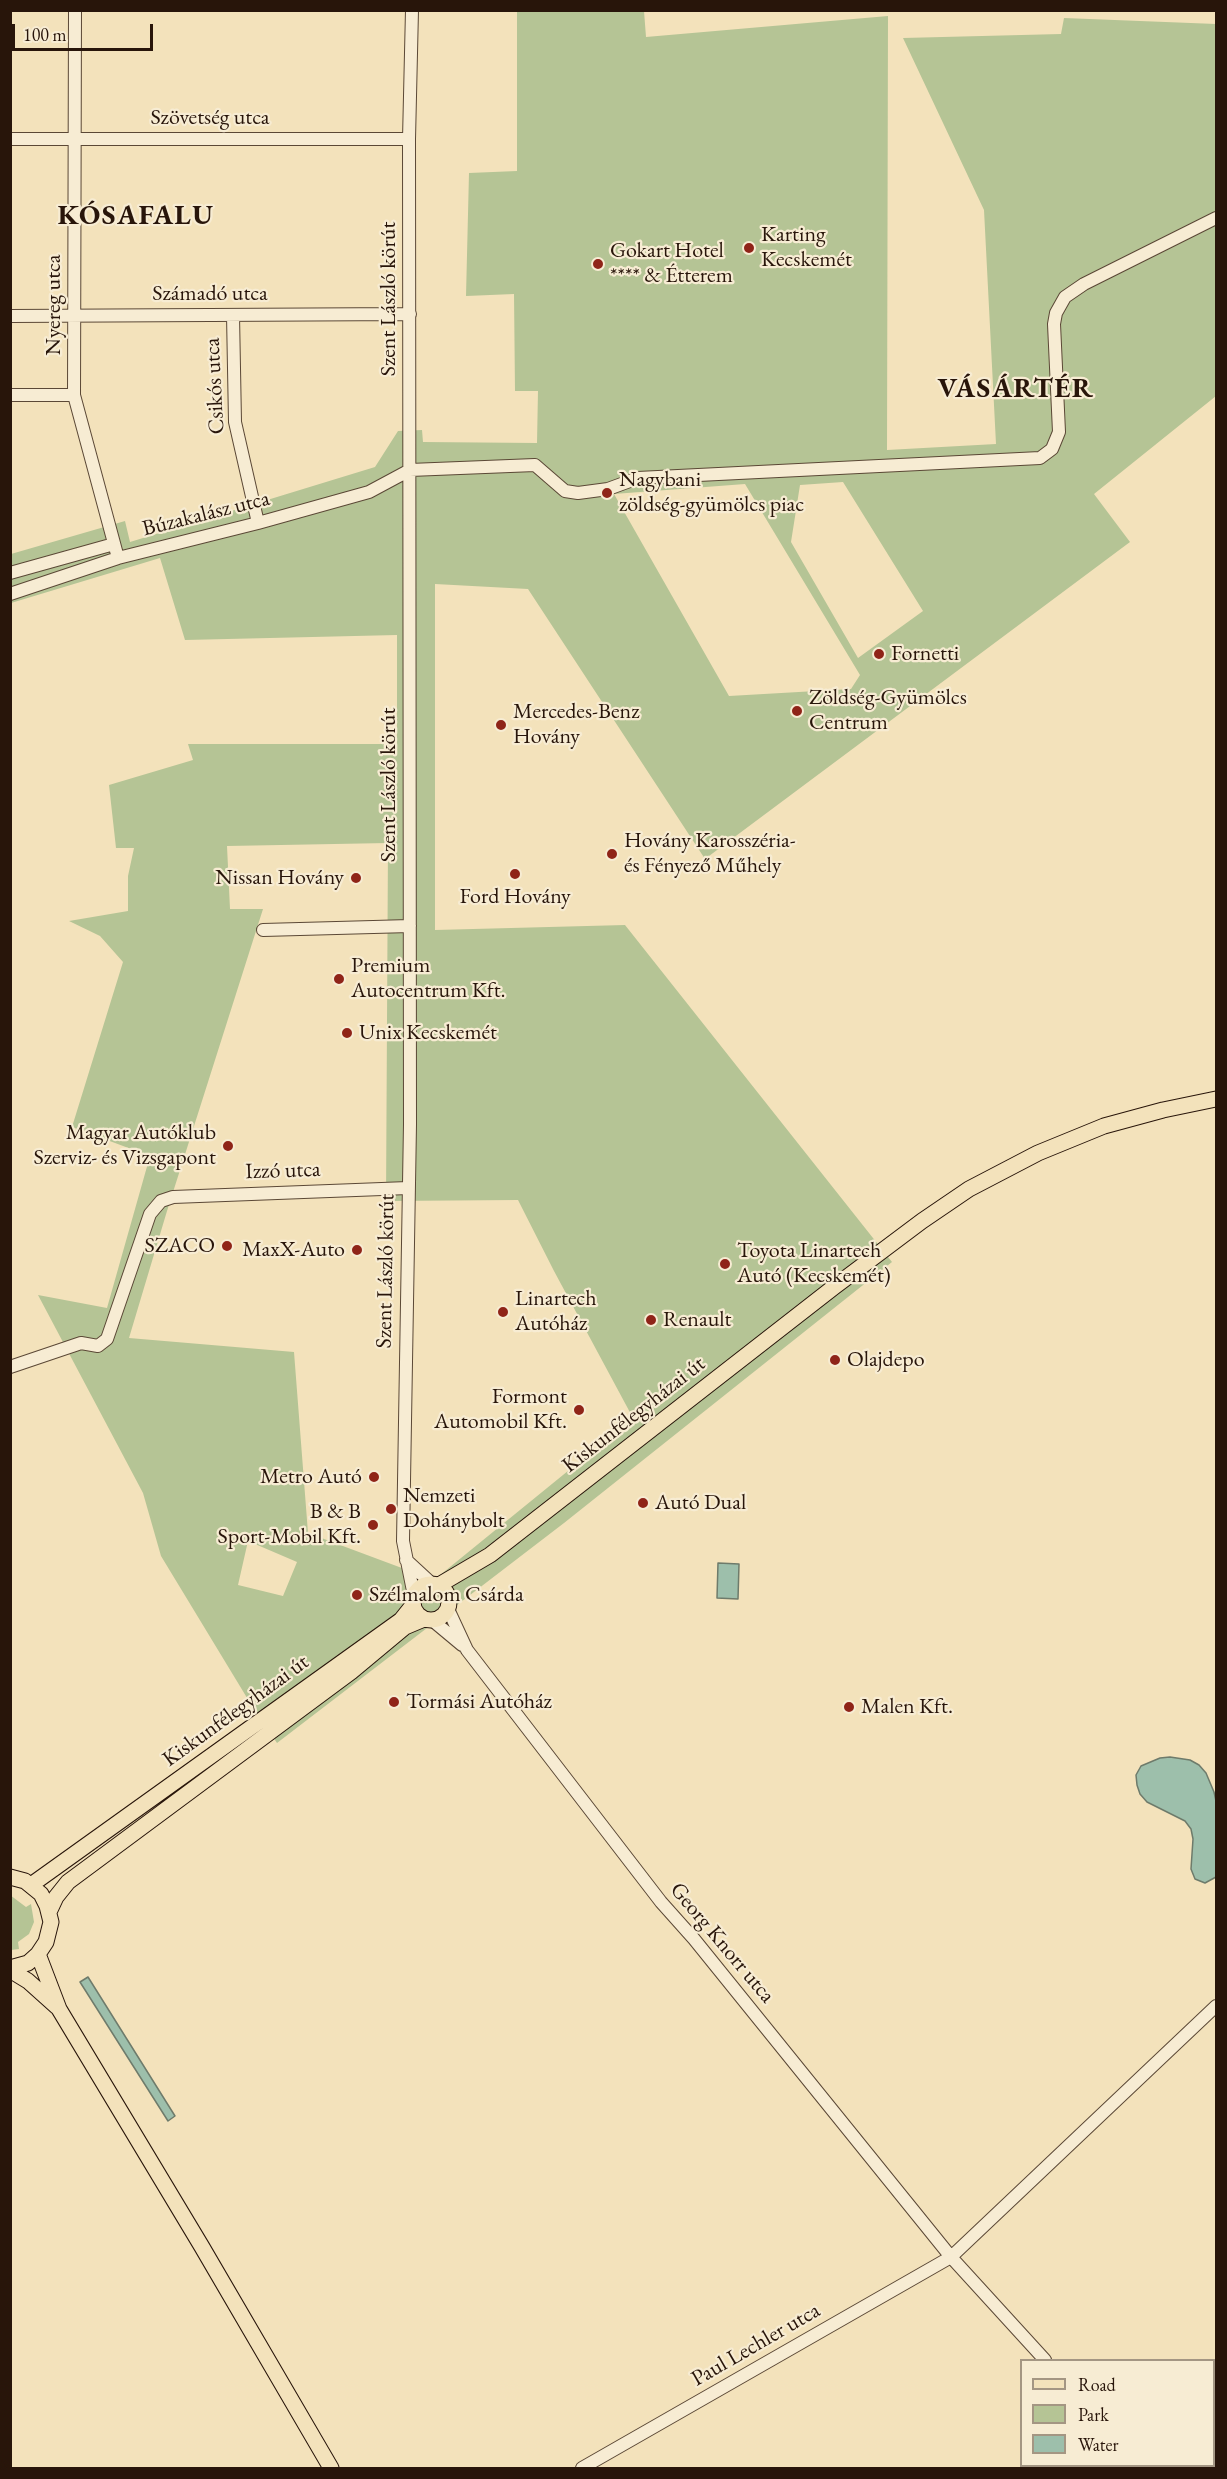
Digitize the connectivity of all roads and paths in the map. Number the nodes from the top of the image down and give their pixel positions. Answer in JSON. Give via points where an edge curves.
{"nodes":[{"id":1,"x":75,"y":10,"type":"edge"},
{"id":2,"x":412,"y":10,"type":"edge"},
{"id":3,"x":409,"y":139,"type":"junction"},
{"id":4,"x":10,"y":140,"type":"edge"},
{"id":5,"x":75,"y":140,"type":"junction"},
{"id":6,"x":1216,"y":218,"type":"edge"},
{"id":7,"x":410,"y":314,"type":"junction"},
{"id":8,"x":233,"y":315,"type":"junction"},
{"id":9,"x":10,"y":316,"type":"edge"},
{"id":10,"x":75,"y":316,"type":"junction"},
{"id":11,"x":10,"y":395,"type":"edge"},
{"id":12,"x":74,"y":395,"type":"junction"},
{"id":13,"x":410,"y":470,"type":"junction"},
{"id":14,"x":258,"y":523,"type":"junction"},
{"id":15,"x":114,"y":544,"type":"junction"},
{"id":16,"x":118,"y":558,"type":"junction"},
{"id":17,"x":10,"y":573,"type":"edge"},
{"id":18,"x":10,"y":594,"type":"edge"},
{"id":19,"x":410,"y":926,"type":"junction"},
{"id":20,"x":263,"y":930,"type":"dead end"},
{"id":21,"x":1216,"y":1099,"type":"edge"},
{"id":22,"x":408,"y":1188,"type":"junction"},
{"id":23,"x":10,"y":1367,"type":"edge"},
{"id":24,"x":490,"y":1555,"type":"junction"},
{"id":25,"x":406,"y":1559,"type":"junction"},
{"id":26,"x":435,"y":1584,"type":"junction"},
{"id":27,"x":414,"y":1600,"type":"junction"},
{"id":28,"x":449,"y":1604,"type":"junction"},
{"id":29,"x":428,"y":1619,"type":"junction"},
{"id":30,"x":468,"y":1650,"type":"junction"},
{"id":31,"x":10,"y":1876,"type":"edge"},
{"id":32,"x":31,"y":1885,"type":"junction"},
{"id":33,"x":49,"y":1912,"type":"junction"},
{"id":34,"x":38,"y":1954,"type":"junction"},
{"id":35,"x":10,"y":1969,"type":"edge"},
{"id":36,"x":1216,"y":2006,"type":"edge"},
{"id":37,"x":59,"y":2009,"type":"junction"},
{"id":38,"x":951,"y":2257,"type":"junction"},
{"id":39,"x":1043,"y":2359,"type":"edge"},
{"id":40,"x":331,"y":2469,"type":"edge"},
{"id":41,"x":582,"y":2469,"type":"edge"}],
"edges":[{"from":1,"to":5,"type":"street","name":"Nyereg utca"},
{"from":2,"to":3,"type":"street","name":"Szent László körút"},
{"from":3,"to":5,"type":"street","name":"Szövetség utca"},
{"from":3,"to":7,"type":"street","name":"Szent László körút"},
{"from":4,"to":5,"type":"street","name":"Szövetség utca"},
{"from":5,"to":10,"type":"street","name":"Nyereg utca"},
{"from":6,"to":13,"type":"street","via":[[1065,297],[1054,324],[1059,432],[1052,449],[1040,458],[638,478],[608,489],[578,493],[565,491],[535,465]]},
{"from":7,"to":8,"type":"street","name":"Számadó utca"},
{"from":7,"to":13,"type":"street","name":"Szent László körút"},
{"from":8,"to":10,"type":"street","name":"Számadó utca"},
{"from":8,"to":14,"type":"street","name":"Csikós utca","via":[[235,422]]},
{"from":9,"to":10,"type":"street","name":"Számadó utca"},
{"from":10,"to":12,"type":"street","name":"Nyereg utca"},
{"from":11,"to":12,"type":"street"},
{"from":12,"to":15,"type":"street","name":"Nyereg utca"},
{"from":13,"to":14,"type":"street","name":"Búzakalász utca","via":[[369,492]]},
{"from":13,"to":19,"type":"street","name":"Szent László körút"},
{"from":14,"to":16,"type":"street","name":"Búzakalász utca"},
{"from":15,"to":16,"type":"street","name":"Nyereg utca"},
{"from":15,"to":17,"type":"street","name":"Búzakalász utca"},
{"from":16,"to":18,"type":"street","name":"Búzakalász utca"},
{"from":19,"to":20,"type":"street"},
{"from":19,"to":22,"type":"street","name":"Szent László körút"},
{"from":21,"to":24,"type":"main road","name":"Kiskunfélegyházai út","via":[[1104,1126],[1038,1153],[969,1189],[860,1267]]},
{"from":22,"to":23,"type":"street","name":"Izzó utca","via":[[172,1197],[161,1201],[150,1214],[107,1339],[99,1346],[81,1343]]},
{"from":22,"to":25,"type":"street","name":"Szent László körút","via":[[403,1540]]},
{"from":24,"to":26,"type":"main road","name":"Kiskunfélegyházai út"},
{"from":24,"to":28,"type":"main road","name":"Kiskunfélegyházai út"},
{"from":25,"to":26,"type":"street"},
{"from":25,"to":27,"type":"street","name":"Szent László körút"},
{"from":26,"to":27,"type":"main road","via":[[421,1587]]},
{"from":26,"to":28,"type":"main road","via":[[446,1591]]},
{"from":27,"to":29,"type":"main road","via":[[417,1613]]},
{"from":27,"to":32,"type":"main road","name":"Kiskunfélegyházai út","via":[[401,1620]]},
{"from":28,"to":29,"type":"main road","via":[[441,1617]]},
{"from":28,"to":30,"type":"street","name":"Georg Knorr utca"},
{"from":29,"to":30,"type":"street","name":"Georg Knorr utca"},
{"from":29,"to":33,"type":"main road","name":"Kiskunfélegyházai út","via":[[405,1627],[351,1672],[68,1882]]},
{"from":30,"to":38,"type":"street","name":"Georg Knorr utca","via":[[661,1902]]},
{"from":31,"to":32,"type":"main road"},
{"from":32,"to":33,"type":"main road","via":[[45,1900]]},
{"from":33,"to":34,"type":"main road","via":[[48,1937]]},
{"from":34,"to":35,"type":"main road","via":[[28,1963]]},
{"from":34,"to":37,"type":"main road"},
{"from":35,"to":37,"type":"main road"},
{"from":36,"to":38,"type":"street","name":"Paul Lechler utca"},
{"from":37,"to":40,"type":"main road"},
{"from":38,"to":39,"type":"street","name":"Georg Knorr utca"},
{"from":38,"to":41,"type":"street","name":"Paul Lechler utca"}]}
